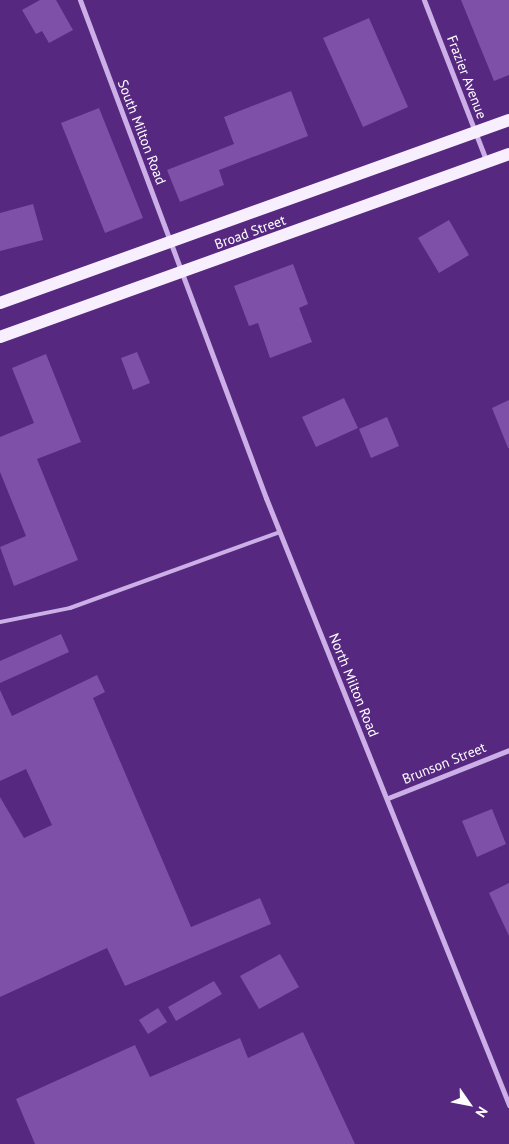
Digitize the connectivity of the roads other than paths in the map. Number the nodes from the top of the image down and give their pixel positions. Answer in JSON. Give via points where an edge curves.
{"nodes":[{"id":1,"x":80,"y":0,"type":"edge"},
{"id":2,"x":424,"y":0,"type":"edge"},
{"id":3,"x":509,"y":120,"type":"edge"},
{"id":4,"x":476,"y":132,"type":"junction"},
{"id":5,"x":509,"y":154,"type":"edge"},
{"id":6,"x":487,"y":162,"type":"junction"},
{"id":7,"x":171,"y":242,"type":"junction"},
{"id":8,"x":182,"y":272,"type":"junction"},
{"id":9,"x":0,"y":303,"type":"edge"},
{"id":10,"x":0,"y":337,"type":"edge"},
{"id":11,"x":280,"y":532,"type":"junction"},
{"id":12,"x":0,"y":622,"type":"edge"},
{"id":13,"x":509,"y":750,"type":"edge"},
{"id":14,"x":388,"y":798,"type":"junction"},
{"id":15,"x":509,"y":1105,"type":"edge"}],
"edges":[{"from":1,"to":7,"type":"street","name":"South Milton Road"},
{"from":2,"to":4,"type":"street","name":"Frazier Avenue"},
{"from":3,"to":4,"type":"main road","name":"Broad Street"},
{"from":4,"to":6,"type":"street","name":"Frazier Avenue"},
{"from":4,"to":7,"type":"main road","name":"Broad Street"},
{"from":5,"to":6,"type":"main road","name":"Broad Street"},
{"from":6,"to":8,"type":"main road","name":"Broad Street"},
{"from":7,"to":8,"type":"street","name":"South Milton Road"},
{"from":7,"to":9,"type":"main road","name":"Broad Street"},
{"from":8,"to":10,"type":"main road","name":"Broad Street"},
{"from":8,"to":11,"type":"street","name":"North Milton Road"},
{"from":11,"to":12,"type":"lane","via":[[70,608]]},
{"from":11,"to":14,"type":"street","name":"North Milton Road"},
{"from":13,"to":14,"type":"street","name":"Brunson Street"},
{"from":14,"to":15,"type":"street","name":"North Milton Road"}]}
